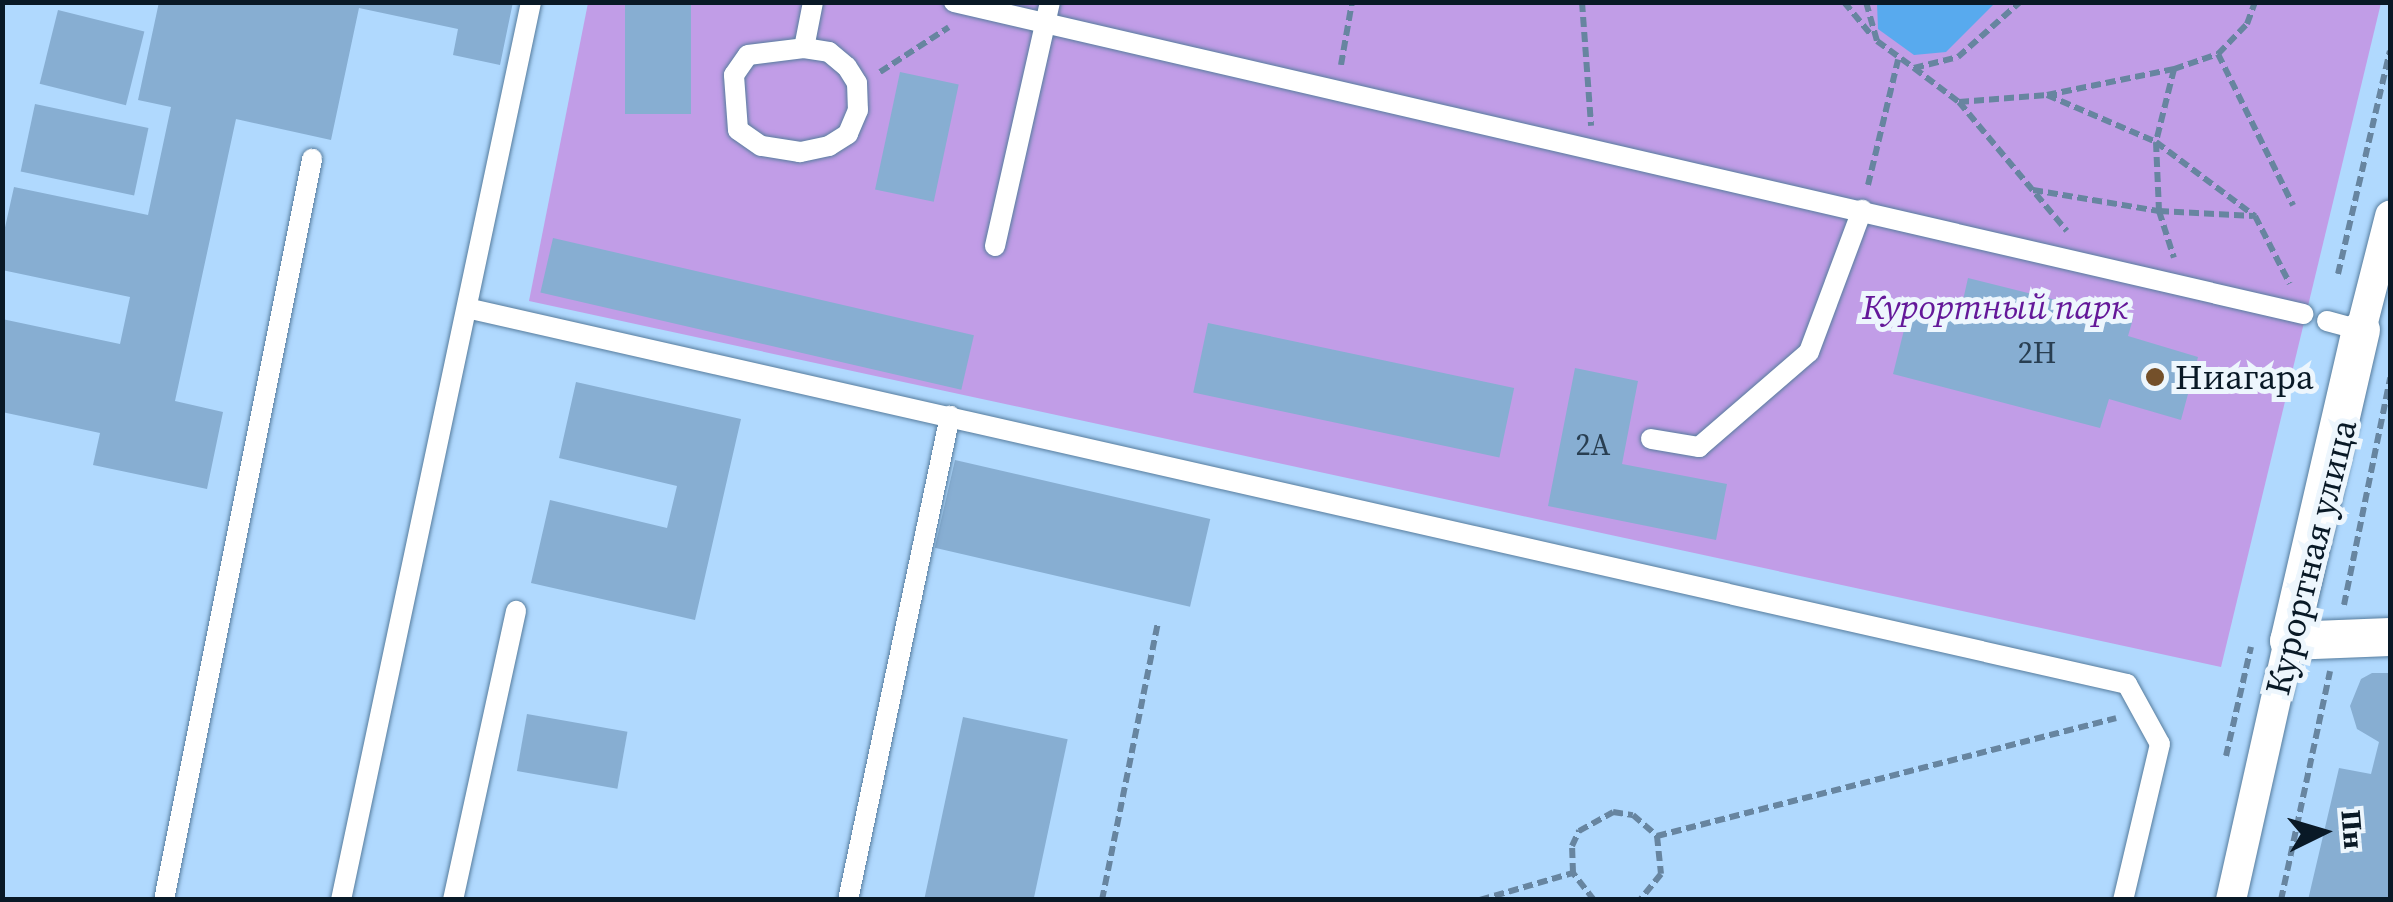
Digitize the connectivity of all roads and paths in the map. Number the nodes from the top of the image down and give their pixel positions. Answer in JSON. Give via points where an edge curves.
{"nodes":[{"id":1,"x":531,"y":2,"type":"edge"},
{"id":2,"x":812,"y":2,"type":"edge"},
{"id":3,"x":1352,"y":2,"type":"edge"},
{"id":4,"x":1582,"y":2,"type":"edge"},
{"id":5,"x":1844,"y":2,"type":"edge"},
{"id":6,"x":1866,"y":2,"type":"edge"},
{"id":7,"x":2020,"y":2,"type":"edge"},
{"id":8,"x":2256,"y":2,"type":"edge"},
{"id":9,"x":962,"y":4,"type":"edge"},
{"id":10,"x":1048,"y":11,"type":"edge"},
{"id":11,"x":1876,"y":41,"type":"junction"},
{"id":12,"x":804,"y":48,"type":"junction"},
{"id":13,"x":2390,"y":51,"type":"edge"},
{"id":14,"x":2218,"y":54,"type":"junction"},
{"id":15,"x":1898,"y":60,"type":"junction"},
{"id":16,"x":1914,"y":68,"type":"junction"},
{"id":17,"x":2174,"y":70,"type":"junction"},
{"id":18,"x":857,"y":83,"type":"junction"},
{"id":19,"x":1336,"y":88,"type":"junction"},
{"id":20,"x":2047,"y":95,"type":"junction"},
{"id":21,"x":1959,"y":102,"type":"junction"},
{"id":22,"x":2156,"y":142,"type":"junction"},
{"id":23,"x":1592,"y":147,"type":"junction"},
{"id":24,"x":312,"y":158,"type":"dead end"},
{"id":25,"x":2030,"y":190,"type":"junction"},
{"id":26,"x":2293,"y":205,"type":"dead end"},
{"id":27,"x":1862,"y":210,"type":"junction"},
{"id":28,"x":2158,"y":210,"type":"junction"},
{"id":29,"x":2254,"y":216,"type":"junction"},
{"id":30,"x":2390,"y":216,"type":"edge"},
{"id":31,"x":996,"y":246,"type":"dead end"},
{"id":32,"x":2098,"y":265,"type":"junction"},
{"id":33,"x":2184,"y":285,"type":"junction"},
{"id":34,"x":470,"y":309,"type":"junction"},
{"id":35,"x":2303,"y":314,"type":"joint"},
{"id":36,"x":2344,"y":326,"type":"junction"},
{"id":37,"x":2390,"y":378,"type":"edge"},
{"id":38,"x":950,"y":416,"type":"junction"},
{"id":39,"x":1651,"y":439,"type":"dead end"},
{"id":40,"x":516,"y":610,"type":"dead end"},
{"id":41,"x":1158,"y":623,"type":"dead end"},
{"id":42,"x":2390,"y":637,"type":"edge"},
{"id":43,"x":2336,"y":639,"type":"junction"},
{"id":44,"x":2290,"y":641,"type":"junction"},
{"id":45,"x":2142,"y":712,"type":"junction"},
{"id":46,"x":1657,"y":836,"type":"junction"},
{"id":47,"x":1573,"y":873,"type":"junction"},
{"id":48,"x":164,"y":900,"type":"edge"},
{"id":49,"x":341,"y":900,"type":"edge"},
{"id":50,"x":453,"y":900,"type":"edge"},
{"id":51,"x":848,"y":900,"type":"edge"},
{"id":52,"x":1102,"y":900,"type":"edge"},
{"id":53,"x":1480,"y":900,"type":"edge"},
{"id":54,"x":1594,"y":900,"type":"edge"},
{"id":55,"x":1640,"y":900,"type":"edge"},
{"id":56,"x":2123,"y":900,"type":"edge"},
{"id":57,"x":2231,"y":900,"type":"edge"},
{"id":58,"x":2281,"y":900,"type":"edge"}],
"edges":[{"from":1,"to":34,"type":"lane"},
{"from":2,"to":12,"type":"lane"},
{"from":3,"to":19,"type":"path"},
{"from":4,"to":23,"type":"path"},
{"from":5,"to":11,"type":"path"},
{"from":6,"to":11,"type":"path"},
{"from":7,"to":16,"type":"path","via":[[1958,57]]},
{"from":8,"to":14,"type":"path","via":[[2247,24]]},
{"from":9,"to":10,"type":"lane"},
{"from":9,"to":18,"type":"path","via":[[914,55]]},
{"from":10,"to":19,"type":"lane"},
{"from":10,"to":31,"type":"lane"},
{"from":11,"to":15,"type":"path"},
{"from":12,"to":18,"type":"lane","via":[[829,52]]},
{"from":12,"to":18,"type":"lane","via":[[748,55],[734,75],[738,130],[762,146],[800,152],[848,134],[858,110]]},
{"from":13,"to":36,"type":"path"},
{"from":14,"to":17,"type":"path"},
{"from":14,"to":26,"type":"path"},
{"from":15,"to":16,"type":"path"},
{"from":15,"to":27,"type":"path"},
{"from":16,"to":21,"type":"path"},
{"from":17,"to":20,"type":"path"},
{"from":17,"to":22,"type":"path"},
{"from":19,"to":23,"type":"lane"},
{"from":20,"to":21,"type":"path"},
{"from":20,"to":22,"type":"path"},
{"from":21,"to":25,"type":"path"},
{"from":22,"to":28,"type":"path"},
{"from":22,"to":29,"type":"path"},
{"from":23,"to":27,"type":"lane"},
{"from":24,"to":48,"type":"lane"},
{"from":25,"to":28,"type":"path"},
{"from":25,"to":32,"type":"path"},
{"from":27,"to":32,"type":"lane"},
{"from":27,"to":39,"type":"lane","via":[[1809,352],[1699,447]]},
{"from":28,"to":29,"type":"path"},
{"from":28,"to":33,"type":"path"},
{"from":29,"to":35,"type":"path"},
{"from":30,"to":36,"type":"street","name":"Курортная улица"},
{"from":32,"to":33,"type":"lane"},
{"from":33,"to":35,"type":"lane"},
{"from":34,"to":38,"type":"lane"},
{"from":34,"to":49,"type":"lane"},
{"from":36,"to":44,"type":"street","name":"Курортная улица","via":[[2362,346]]},
{"from":37,"to":43,"type":"path"},
{"from":38,"to":45,"type":"lane","via":[[2127,684]]},
{"from":38,"to":51,"type":"lane"},
{"from":40,"to":50,"type":"lane"},
{"from":41,"to":52,"type":"path"},
{"from":42,"to":43,"type":"street"},
{"from":43,"to":44,"type":"street"},
{"from":43,"to":58,"type":"path"},
{"from":44,"to":57,"type":"street","name":"Курортная улица"},
{"from":45,"to":46,"type":"path"},
{"from":45,"to":56,"type":"lane","via":[[2160,744]]},
{"from":46,"to":47,"type":"path","via":[[1633,815],[1598,816],[1572,846]]},
{"from":46,"to":55,"type":"path","via":[[1661,874]]},
{"from":47,"to":53,"type":"path"},
{"from":47,"to":54,"type":"path"}]}
